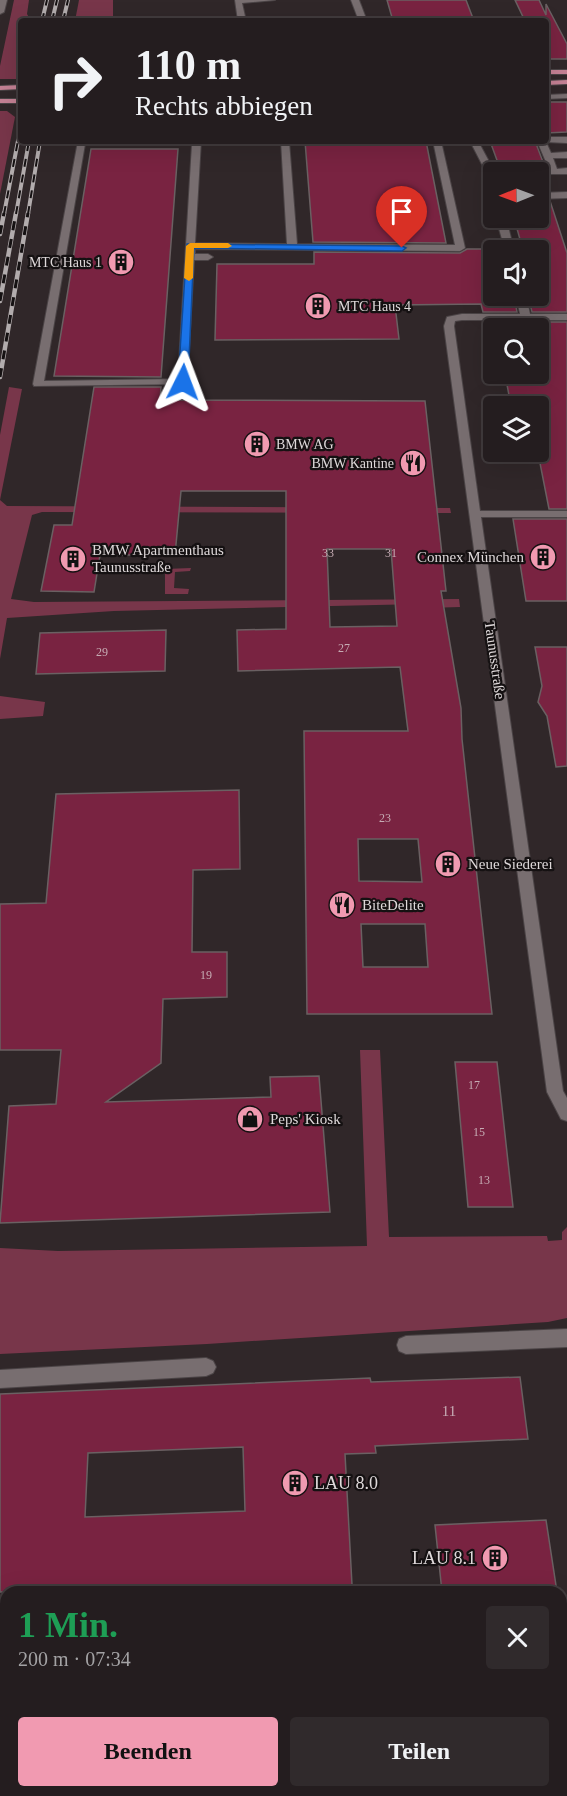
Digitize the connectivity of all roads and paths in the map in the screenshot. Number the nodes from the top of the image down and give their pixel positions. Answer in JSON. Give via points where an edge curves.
{"nodes":[{"id":1,"x":3,"y":0,"type":"edge"},
{"id":2,"x":237,"y":0,"type":"edge"},
{"id":3,"x":271,"y":0,"type":"edge"},
{"id":4,"x":355,"y":0,"type":"edge"},
{"id":5,"x":0,"y":12,"type":"edge"},
{"id":6,"x":241,"y":18,"type":"edge"},
{"id":7,"x":362,"y":18,"type":"edge"},
{"id":8,"x":549,"y":72,"type":"edge"},
{"id":9,"x":567,"y":72,"type":"edge"},
{"id":10,"x":567,"y":82,"type":"edge"},
{"id":11,"x":549,"y":83,"type":"edge"},
{"id":12,"x":18,"y":87,"type":"edge"},
{"id":13,"x":0,"y":88,"type":"edge"},
{"id":14,"x":567,"y":96,"type":"edge"},
{"id":15,"x":549,"y":97,"type":"edge"},
{"id":16,"x":0,"y":101,"type":"edge"},
{"id":17,"x":18,"y":101,"type":"edge"},
{"id":18,"x":549,"y":140,"type":"edge"},
{"id":19,"x":567,"y":140,"type":"edge"},
{"id":20,"x":81,"y":144,"type":"edge"},
{"id":21,"x":197,"y":144,"type":"edge"},
{"id":22,"x":285,"y":144,"type":"edge"},
{"id":23,"x":438,"y":144,"type":"edge"},
{"id":24,"x":476,"y":144,"type":"edge"},
{"id":25,"x":542,"y":144,"type":"edge"},
{"id":26,"x":567,"y":155,"type":"edge"},
{"id":27,"x":548,"y":156,"type":"junction"},
{"id":28,"x":554,"y":171,"type":"junction"},
{"id":29,"x":567,"y":171,"type":"edge"},
{"id":30,"x":567,"y":195,"type":"edge"},
{"id":31,"x":549,"y":196,"type":"edge"},
{"id":32,"x":292,"y":245,"type":"junction"},
{"id":33,"x":190,"y":246,"type":"junction"},
{"id":34,"x":190,"y":257,"type":"junction"},
{"id":35,"x":208,"y":257,"type":"dead end"},
{"id":36,"x":523,"y":306,"type":"edge"},
{"id":37,"x":526,"y":317,"type":"junction"},
{"id":38,"x":567,"y":317,"type":"edge"},
{"id":39,"x":475,"y":514,"type":"junction"},
{"id":40,"x":567,"y":514,"type":"edge"},
{"id":41,"x":567,"y":1114,"type":"edge"},
{"id":42,"x":567,"y":1338,"type":"edge"},
{"id":43,"x":406,"y":1346,"type":"dead end"},
{"id":44,"x":206,"y":1367,"type":"dead end"},
{"id":45,"x":0,"y":1379,"type":"edge"}],
"edges":[{"from":1,"to":5,"type":"street"},
{"from":2,"to":3,"type":"street"},
{"from":2,"to":6,"type":"street"},
{"from":4,"to":7,"type":"street"},
{"from":8,"to":9,"type":"main road"},
{"from":10,"to":11,"type":"main road"},
{"from":12,"to":13,"type":"main road"},
{"from":14,"to":15,"type":"street"},
{"from":16,"to":17,"type":"main road"},
{"from":18,"to":19,"type":"street"},
{"from":20,"to":34,"type":"street","via":[[39,384],[183,382]]},
{"from":21,"to":33,"type":"street"},
{"from":22,"to":32,"type":"street"},
{"from":23,"to":32,"type":"street","via":[[460,248]]},
{"from":24,"to":28,"type":"street","via":[[490,172]]},
{"from":25,"to":27,"type":"street"},
{"from":26,"to":27,"type":"street"},
{"from":27,"to":28,"type":"street"},
{"from":28,"to":29,"type":"street"},
{"from":30,"to":31,"type":"street"},
{"from":32,"to":33,"type":"street"},
{"from":33,"to":34,"type":"street"},
{"from":34,"to":35,"type":"street"},
{"from":36,"to":37,"type":"street"},
{"from":37,"to":38,"type":"street","name":"Taunusstraße"},
{"from":37,"to":39,"type":"street","name":"Taunusstraße","via":[[462,316],[451,319],[449,326]]},
{"from":39,"to":40,"type":"street"},
{"from":39,"to":41,"type":"street","name":"Taunusstraße","via":[[555,1092]]},
{"from":42,"to":43,"type":"street"},
{"from":44,"to":45,"type":"street"}]}
